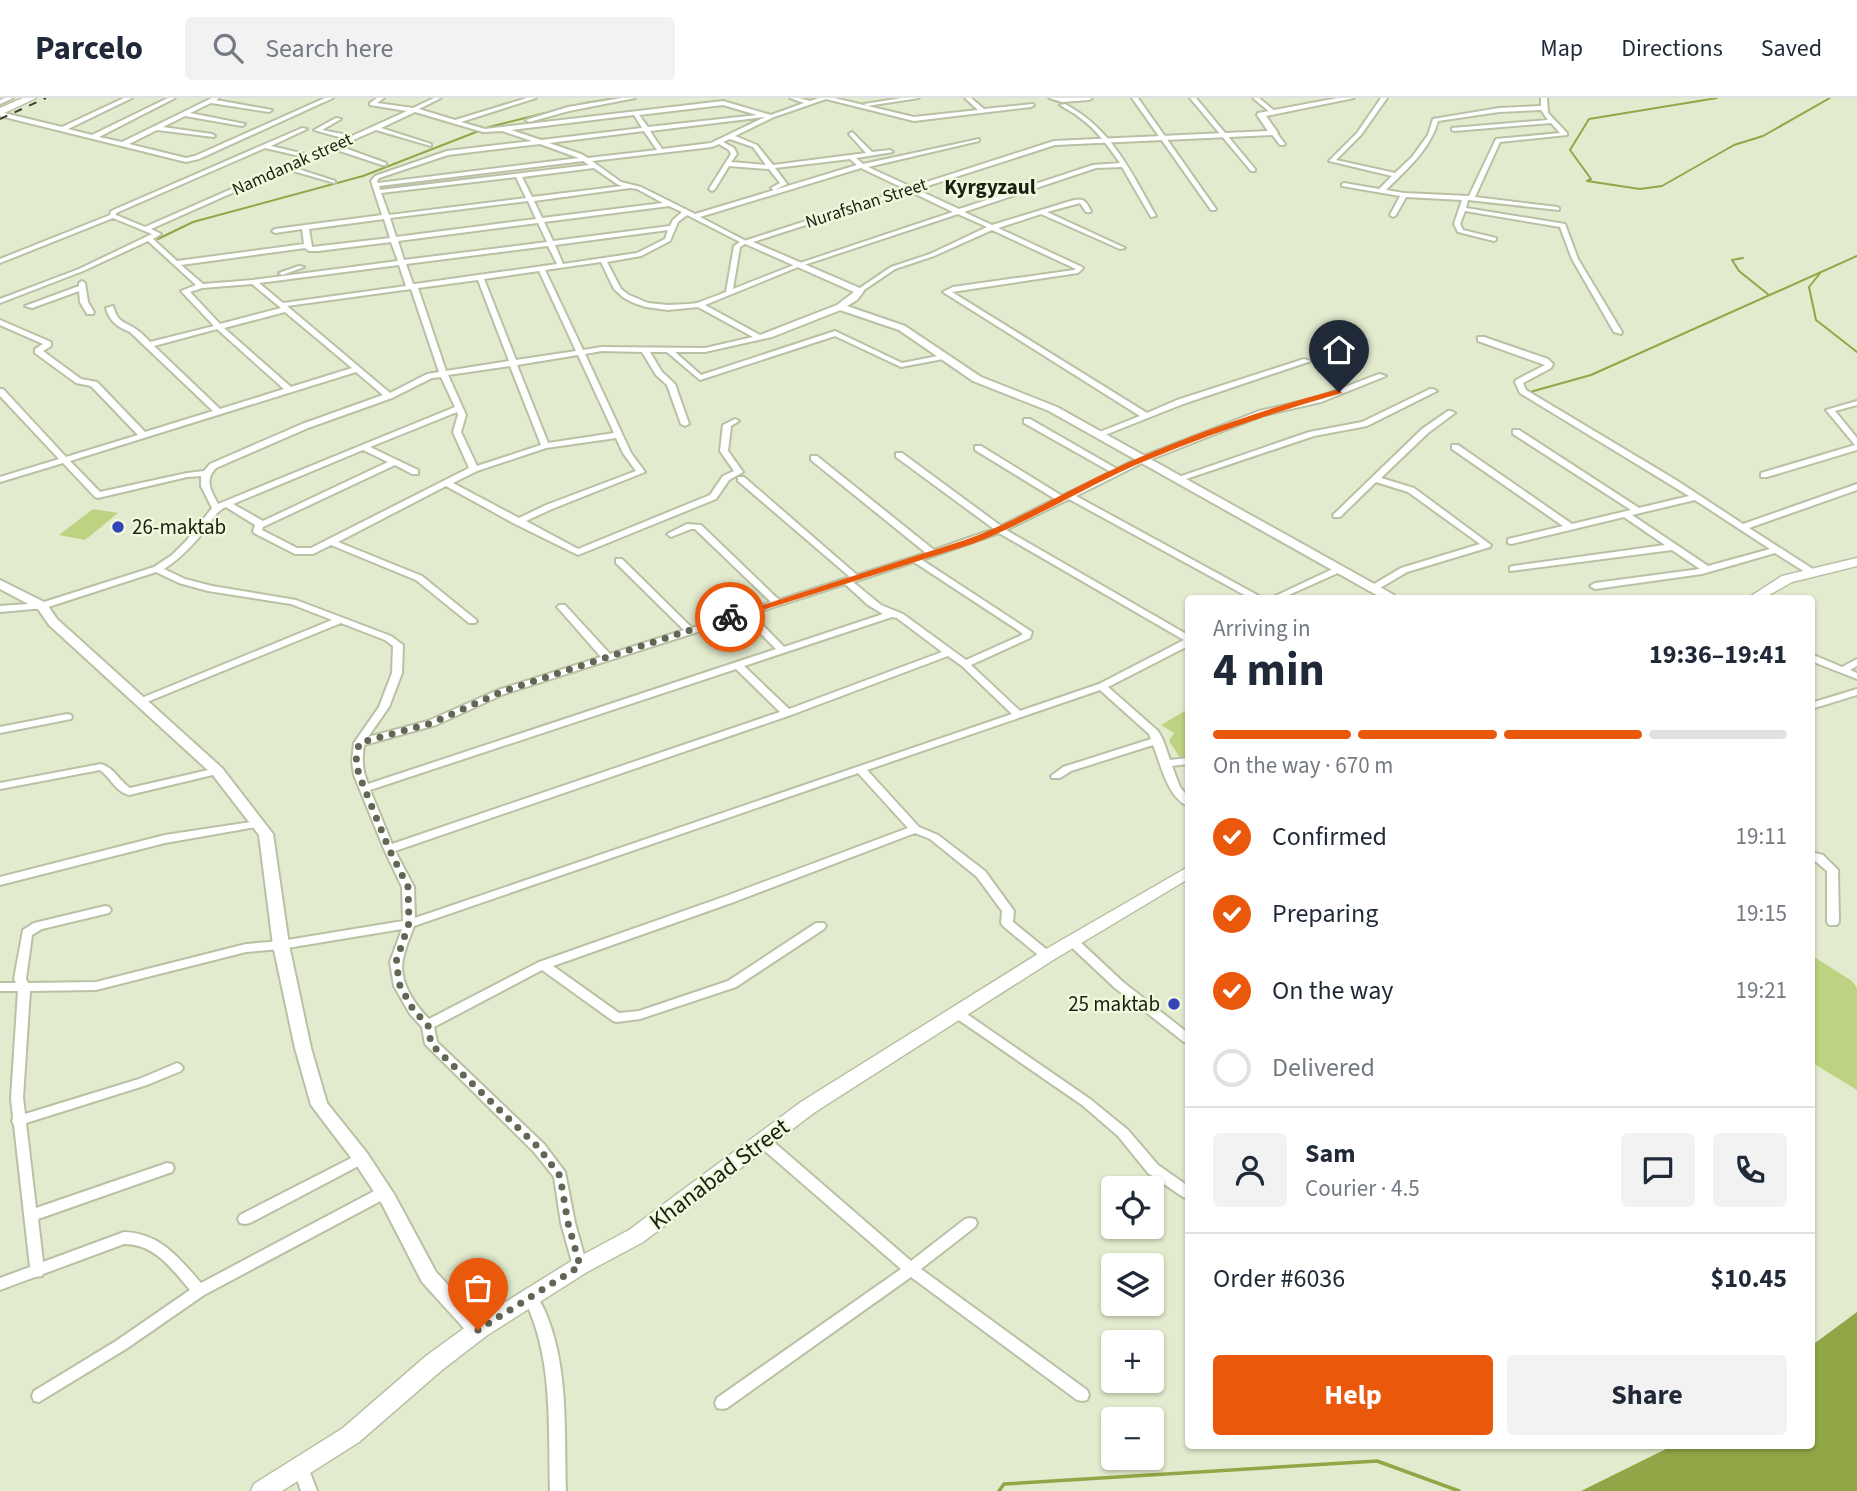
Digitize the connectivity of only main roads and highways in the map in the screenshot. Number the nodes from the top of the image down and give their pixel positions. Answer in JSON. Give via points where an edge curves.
{"nodes":[{"id":1,"x":20,"y":98,"type":"edge"},
{"id":2,"x":31,"y":98,"type":"edge"},
{"id":3,"x":0,"y":109,"type":"edge"},
{"id":4,"x":1857,"y":562,"type":"edge"},
{"id":5,"x":1760,"y":595,"type":"edge"},
{"id":6,"x":1185,"y":874,"type":"edge"},
{"id":7,"x":262,"y":1491,"type":"edge"}],
"edges":[{"from":1,"to":3,"type":"main road"},
{"from":2,"to":3,"type":"main road"},
{"from":4,"to":5,"type":"main road","via":[[1781,582]]},
{"from":6,"to":7,"type":"main road","name":"Khanabad Street","via":[[853,1077],[636,1236],[478,1330],[374,1417]]}]}
